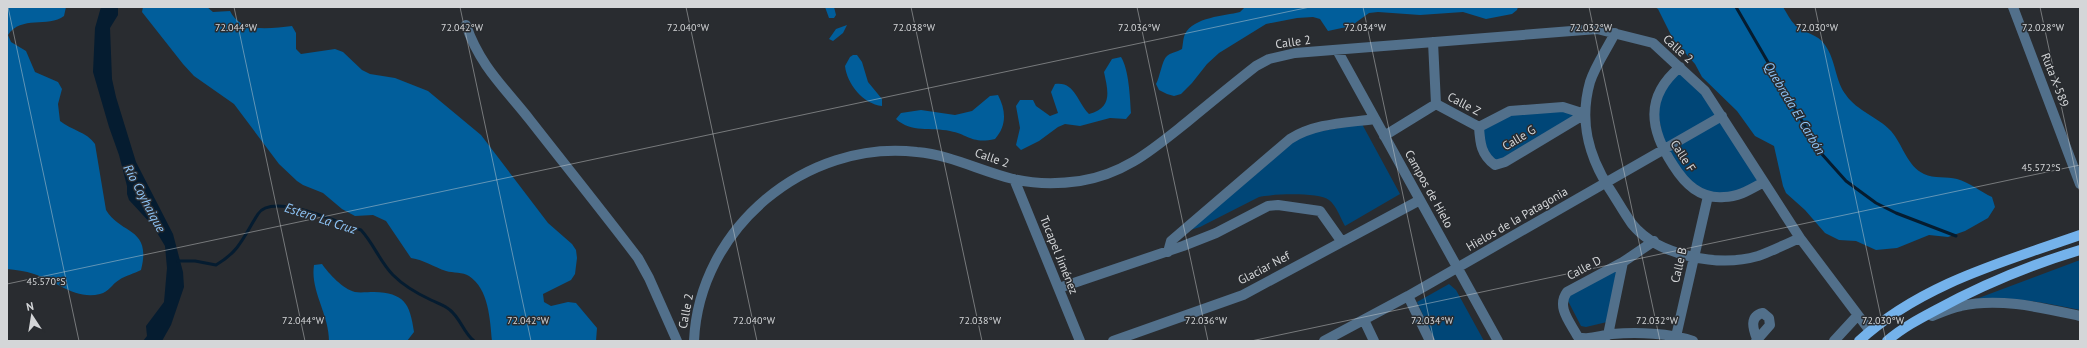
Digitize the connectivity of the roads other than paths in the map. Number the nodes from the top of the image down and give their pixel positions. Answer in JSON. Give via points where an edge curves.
{"nodes":[{"id":1,"x":2013,"y":7,"type":"edge"},
{"id":2,"x":466,"y":25,"type":"dead end"},
{"id":3,"x":1615,"y":33,"type":"junction"},
{"id":4,"x":1433,"y":42,"type":"junction"},
{"id":5,"x":1337,"y":50,"type":"junction"},
{"id":6,"x":1680,"y":68,"type":"junction"},
{"id":7,"x":1436,"y":104,"type":"junction"},
{"id":8,"x":1585,"y":114,"type":"junction"},
{"id":9,"x":1722,"y":116,"type":"junction"},
{"id":10,"x":1375,"y":119,"type":"junction"},
{"id":11,"x":1479,"y":127,"type":"junction"},
{"id":12,"x":1384,"y":136,"type":"junction"},
{"id":13,"x":1663,"y":150,"type":"junction"},
{"id":14,"x":1014,"y":179,"type":"junction"},
{"id":15,"x":1764,"y":182,"type":"junction"},
{"id":16,"x":1606,"y":183,"type":"junction"},
{"id":17,"x":2080,"y":184,"type":"edge"},
{"id":18,"x":1708,"y":196,"type":"junction"},
{"id":19,"x":1420,"y":200,"type":"junction"},
{"id":20,"x":2080,"y":234,"type":"edge"},
{"id":21,"x":1800,"y":238,"type":"junction"},
{"id":22,"x":1654,"y":241,"type":"junction"},
{"id":23,"x":1342,"y":242,"type":"junction"},
{"id":24,"x":2080,"y":250,"type":"edge"},
{"id":25,"x":1168,"y":252,"type":"junction"},
{"id":26,"x":1694,"y":258,"type":"junction"},
{"id":27,"x":1622,"y":262,"type":"junction"},
{"id":28,"x":1458,"y":268,"type":"junction"},
{"id":29,"x":1059,"y":288,"type":"junction"},
{"id":30,"x":1408,"y":296,"type":"junction"},
{"id":31,"x":1857,"y":316,"type":"junction"},
{"id":32,"x":2080,"y":316,"type":"edge"},
{"id":33,"x":1364,"y":320,"type":"junction"},
{"id":34,"x":1917,"y":321,"type":"junction"},
{"id":35,"x":1870,"y":331,"type":"junction"},
{"id":36,"x":1608,"y":335,"type":"junction"},
{"id":37,"x":1676,"y":338,"type":"edge"},
{"id":38,"x":677,"y":341,"type":"edge"},
{"id":39,"x":694,"y":341,"type":"edge"},
{"id":40,"x":1080,"y":341,"type":"edge"},
{"id":41,"x":1113,"y":341,"type":"edge"},
{"id":42,"x":1324,"y":341,"type":"edge"},
{"id":43,"x":1374,"y":341,"type":"edge"},
{"id":44,"x":1430,"y":341,"type":"edge"},
{"id":45,"x":1498,"y":341,"type":"edge"},
{"id":46,"x":1693,"y":341,"type":"edge"},
{"id":47,"x":1834,"y":341,"type":"edge"},
{"id":48,"x":1859,"y":341,"type":"edge"},
{"id":49,"x":1887,"y":341,"type":"edge"}],
"edges":[{"from":1,"to":17,"type":"street","name":"Ruta X-589"},
{"from":2,"to":38,"type":"street","via":[[486,67],[638,258]]},
{"from":3,"to":4,"type":"street","name":"Calle 2","via":[[1597,29]]},
{"from":3,"to":6,"type":"street","name":"Calle 2","via":[[1653,43]]},
{"from":3,"to":8,"type":"street","via":[[1590,82]]},
{"from":4,"to":5,"type":"street","name":"Calle 2"},
{"from":4,"to":7,"type":"street"},
{"from":5,"to":10,"type":"street","name":"Campos de Hielo"},
{"from":5,"to":14,"type":"street","name":"Calle 2","via":[[1290,54],[1262,62],[1137,161],[1109,174],[1066,183]]},
{"from":6,"to":9,"type":"street","name":"Calle 2","via":[[1705,91]]},
{"from":6,"to":13,"type":"street","name":"Calle F","via":[[1663,85],[1654,107],[1655,129]]},
{"from":7,"to":11,"type":"street","name":"Calle Z"},
{"from":7,"to":12,"type":"street"},
{"from":8,"to":11,"type":"street","name":"Calle G","via":[[1563,107],[1510,111]]},
{"from":8,"to":11,"type":"street","name":"Calle G","via":[[1505,162],[1495,165],[1486,159],[1480,141]]},
{"from":8,"to":16,"type":"street","via":[[1593,160]]},
{"from":9,"to":13,"type":"street","name":"Hielos de la Patagonia"},
{"from":9,"to":15,"type":"street","name":"Calle 2"},
{"from":10,"to":12,"type":"street","name":"Campos de Hielo"},
{"from":10,"to":25,"type":"street","via":[[1303,130],[1171,241]]},
{"from":12,"to":19,"type":"street","name":"Campos de Hielo"},
{"from":13,"to":16,"type":"street","name":"Hielos de la Patagonia"},
{"from":13,"to":18,"type":"street","name":"Calle F","via":[[1682,180],[1694,190]]},
{"from":14,"to":29,"type":"street","name":"Tucapel Jiménez"},
{"from":14,"to":39,"type":"street","name":"Calle 2","via":[[950,158],[899,151],[864,153],[847,157],[799,176],[757,206],[725,245],[704,290]]},
{"from":15,"to":18,"type":"street","name":"Calle F","via":[[1739,195],[1724,198]]},
{"from":15,"to":21,"type":"street","name":"Calle 2"},
{"from":16,"to":22,"type":"street","via":[[1633,225]]},
{"from":16,"to":28,"type":"street","name":"Hielos de la Patagonia"},
{"from":18,"to":26,"type":"street","name":"Calle B"},
{"from":19,"to":23,"type":"street","name":"Glaciar Nef"},
{"from":19,"to":28,"type":"street","name":"Campos de Hielo"},
{"from":20,"to":35,"type":"main road","via":[[1953,281],[1900,308]]},
{"from":21,"to":26,"type":"street","via":[[1759,256],[1720,261]]},
{"from":21,"to":31,"type":"street","name":"Calle 2"},
{"from":22,"to":26,"type":"street"},
{"from":22,"to":27,"type":"street","name":"Calle D"},
{"from":23,"to":25,"type":"street","via":[[1320,211],[1278,205],[1268,206],[1216,233]]},
{"from":23,"to":41,"type":"street","name":"Glaciar Nef","via":[[1243,295]]},
{"from":24,"to":34,"type":"main road","via":[[1978,288]]},
{"from":25,"to":29,"type":"street"},
{"from":26,"to":37,"type":"street","name":"Calle B"},
{"from":27,"to":36,"type":"street"},
{"from":27,"to":36,"type":"street","name":"Calle D","via":[[1567,292],[1561,306],[1578,337],[1584,339]]},
{"from":28,"to":30,"type":"street","name":"Hielos de la Patagonia"},
{"from":28,"to":45,"type":"street","name":"Campos de Hielo"},
{"from":29,"to":40,"type":"street","name":"Tucapel Jiménez"},
{"from":30,"to":33,"type":"street","name":"Hielos de la Patagonia"},
{"from":30,"to":44,"type":"street"},
{"from":31,"to":35,"type":"street","name":"Calle 2"},
{"from":31,"to":47,"type":"street"},
{"from":32,"to":34,"type":"street","via":[[2004,304],[1979,304],[1962,306]]},
{"from":33,"to":42,"type":"street","name":"Hielos de la Patagonia"},
{"from":33,"to":43,"type":"street"},
{"from":34,"to":49,"type":"main road"},
{"from":35,"to":48,"type":"main road"},
{"from":36,"to":37,"type":"street","name":"Calle D"},
{"from":37,"to":46,"type":"street","name":"Calle D"}]}
